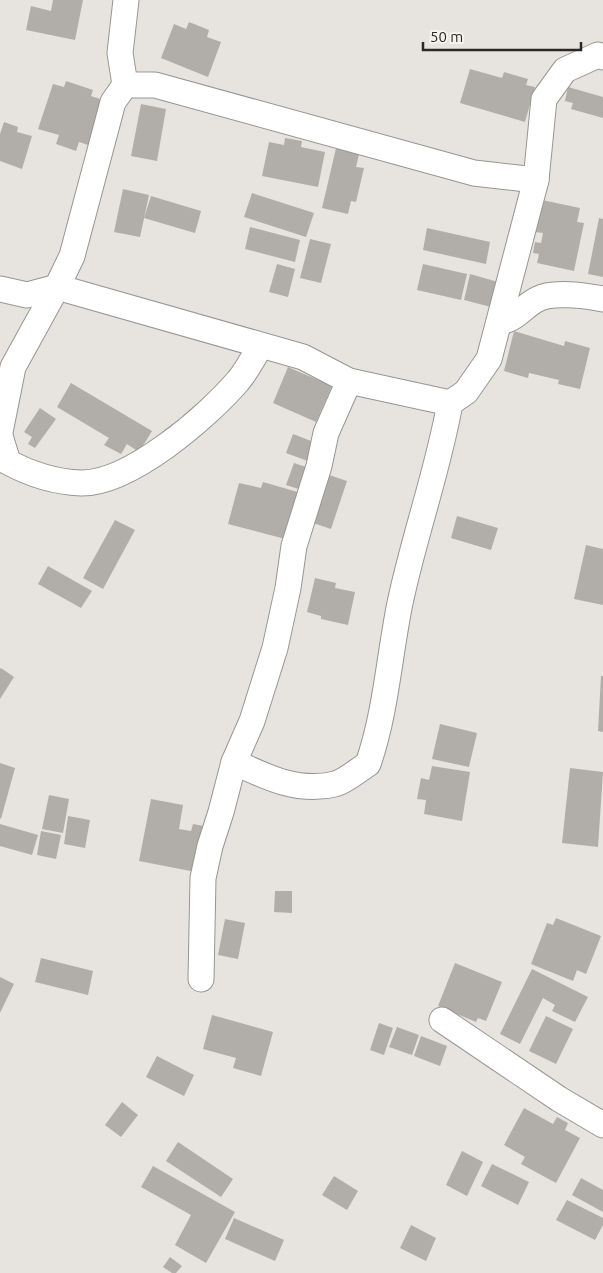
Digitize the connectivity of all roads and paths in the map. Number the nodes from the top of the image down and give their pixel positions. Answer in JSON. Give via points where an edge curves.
{"nodes":[{"id":1,"x":126,"y":0,"type":"edge"},
{"id":2,"x":603,"y":57,"type":"edge"},
{"id":3,"x":125,"y":85,"type":"junction"},
{"id":4,"x":536,"y":180,"type":"junction"},
{"id":5,"x":57,"y":287,"type":"junction"},
{"id":6,"x":0,"y":289,"type":"edge"},
{"id":7,"x":603,"y":300,"type":"edge"},
{"id":8,"x":499,"y":322,"type":"junction"},
{"id":9,"x":261,"y":346,"type":"junction"},
{"id":10,"x":7,"y":366,"type":"edge"},
{"id":11,"x":349,"y":381,"type":"junction"},
{"id":12,"x":450,"y":403,"type":"junction"},
{"id":13,"x":0,"y":432,"type":"edge"},
{"id":14,"x":0,"y":436,"type":"edge"},
{"id":15,"x":234,"y":762,"type":"junction"},
{"id":16,"x":201,"y":979,"type":"dead end"},
{"id":17,"x":442,"y":1020,"type":"dead end"},
{"id":18,"x":603,"y":1125,"type":"edge"}],
"edges":[{"from":1,"to":3,"type":"street","via":[[120,53]]},
{"from":2,"to":4,"type":"street","via":[[598,55],[566,70],[544,99]]},
{"from":3,"to":4,"type":"street","via":[[155,85],[474,173]]},
{"from":3,"to":5,"type":"street","via":[[113,102],[72,256]]},
{"from":4,"to":8,"type":"street"},
{"from":5,"to":6,"type":"street","via":[[26,295]]},
{"from":5,"to":9,"type":"street"},
{"from":5,"to":10,"type":"street"},
{"from":7,"to":8,"type":"street","via":[[549,294],[536,300],[522,313]]},
{"from":8,"to":12,"type":"street","via":[[489,359],[466,392]]},
{"from":9,"to":11,"type":"street","via":[[303,357]]},
{"from":9,"to":14,"type":"street","via":[[239,380],[183,434],[119,474],[82,483],[32,474],[8,462]]},
{"from":10,"to":13,"type":"street"},
{"from":11,"to":12,"type":"street"},
{"from":11,"to":15,"type":"street","via":[[326,433],[294,546],[275,648],[252,720]]},
{"from":12,"to":15,"type":"street","via":[[444,438],[400,602],[379,733],[368,764],[336,783],[301,786],[272,780]]},
{"from":15,"to":16,"type":"street","via":[[203,878]]},
{"from":17,"to":18,"type":"street"}]}
